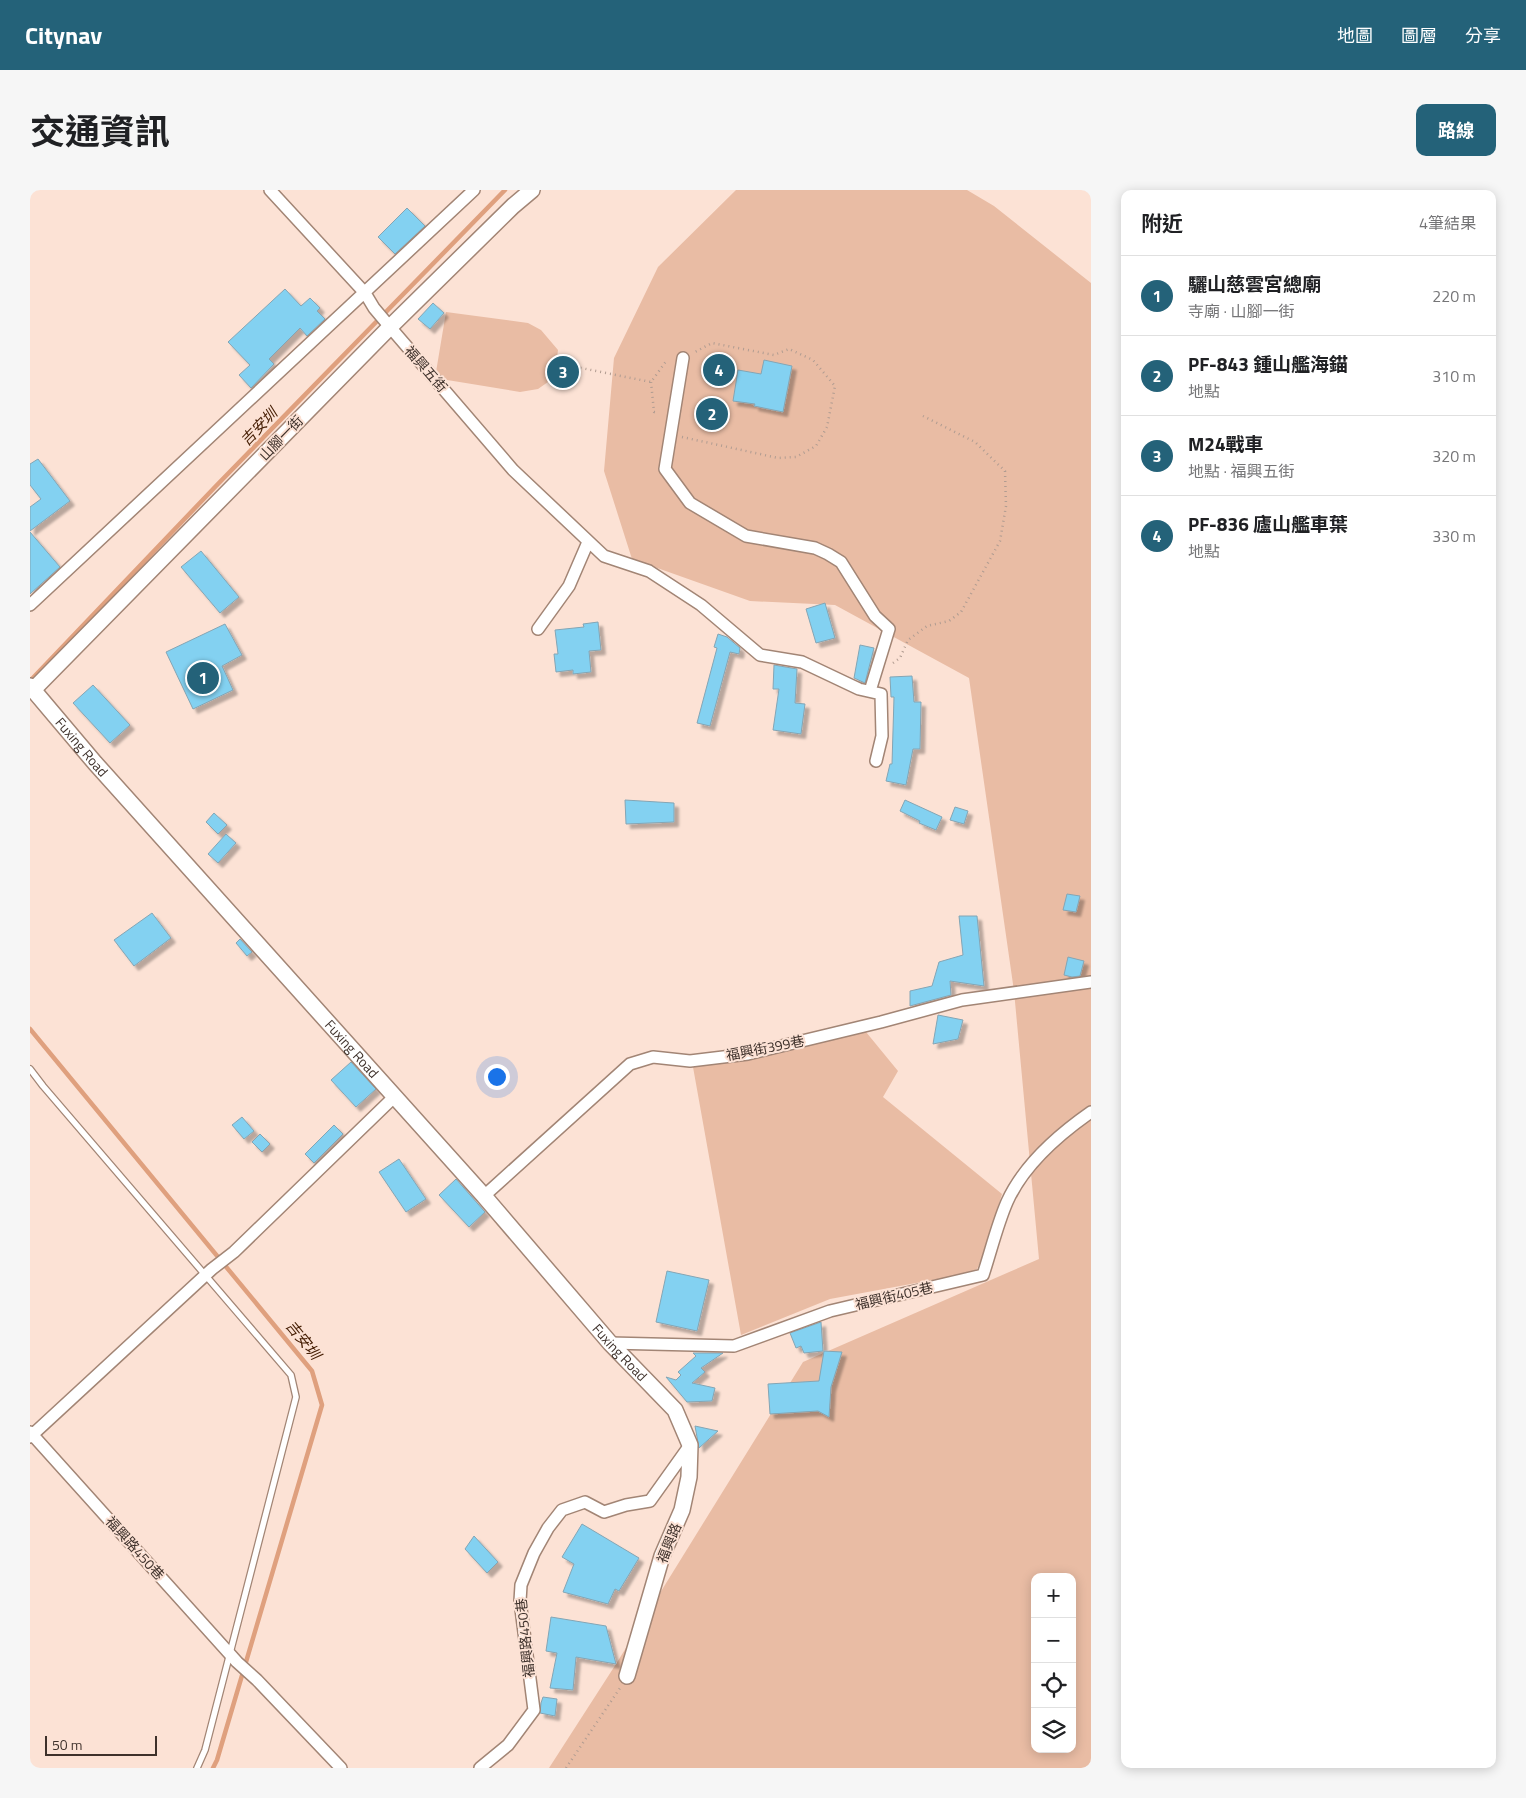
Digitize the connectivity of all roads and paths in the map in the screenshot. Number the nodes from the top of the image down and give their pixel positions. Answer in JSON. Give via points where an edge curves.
{"nodes":[{"id":1,"x":270,"y":190,"type":"edge"},
{"id":2,"x":474,"y":190,"type":"edge"},
{"id":3,"x":532,"y":190,"type":"edge"},
{"id":4,"x":365,"y":293,"type":"junction"},
{"id":5,"x":390,"y":327,"type":"junction"},
{"id":6,"x":682,"y":358,"type":"joint"},
{"id":7,"x":667,"y":360,"type":"dead end"},
{"id":8,"x":556,"y":363,"type":"dead end"},
{"id":9,"x":652,"y":382,"type":"junction"},
{"id":10,"x":657,"y":412,"type":"dead end"},
{"id":11,"x":923,"y":416,"type":"dead end"},
{"id":12,"x":670,"y":435,"type":"junction"},
{"id":13,"x":588,"y":542,"type":"junction"},
{"id":14,"x":30,"y":605,"type":"edge"},
{"id":15,"x":538,"y":629,"type":"dead end"},
{"id":16,"x":877,"y":668,"type":"junction"},
{"id":17,"x":32,"y":688,"type":"edge"},
{"id":18,"x":870,"y":691,"type":"junction"},
{"id":19,"x":876,"y":761,"type":"dead end"},
{"id":20,"x":1091,"y":982,"type":"edge"},
{"id":21,"x":30,"y":1069,"type":"edge"},
{"id":22,"x":394,"y":1096,"type":"junction"},
{"id":23,"x":1091,"y":1112,"type":"edge"},
{"id":24,"x":484,"y":1196,"type":"junction"},
{"id":25,"x":209,"y":1272,"type":"junction"},
{"id":26,"x":610,"y":1343,"type":"junction"},
{"id":27,"x":31,"y":1434,"type":"edge"},
{"id":28,"x":690,"y":1446,"type":"junction"},
{"id":29,"x":233,"y":1657,"type":"junction"},
{"id":30,"x":627,"y":1676,"type":"joint"},
{"id":31,"x":197,"y":1768,"type":"edge"},
{"id":32,"x":341,"y":1768,"type":"edge"},
{"id":33,"x":480,"y":1768,"type":"edge"},
{"id":34,"x":566,"y":1768,"type":"edge"}],
"edges":[{"from":1,"to":4,"type":"street","name":"福興五街"},
{"from":2,"to":4,"type":"street"},
{"from":3,"to":5,"type":"street","name":"山腳一街"},
{"from":4,"to":5,"type":"street","name":"福興五街"},
{"from":4,"to":14,"type":"street"},
{"from":5,"to":13,"type":"street","name":"福興五街","via":[[514,470]]},
{"from":5,"to":17,"type":"street","name":"山腳一街"},
{"from":6,"to":12,"type":"street"},
{"from":6,"to":12,"type":"path","via":[[712,343],[774,355],[789,349],[813,360],[835,386],[827,427],[816,446],[796,457],[778,458]]},
{"from":7,"to":9,"type":"path"},
{"from":8,"to":9,"type":"path"},
{"from":9,"to":10,"type":"path","via":[[654,412]]},
{"from":11,"to":16,"type":"path","via":[[976,442],[1005,471],[1006,506],[1000,541],[961,612],[949,621],[927,626],[908,640],[900,658]]},
{"from":12,"to":16,"type":"street","via":[[665,468],[690,503],[746,536],[815,548],[840,562],[875,616],[890,629]]},
{"from":13,"to":15,"type":"street","via":[[569,586]]},
{"from":13,"to":18,"type":"street","name":"福興五街","via":[[604,556],[649,571],[701,605],[760,655],[802,662]]},
{"from":16,"to":18,"type":"street"},
{"from":17,"to":22,"type":"street","name":"Fuxing Road","via":[[94,763]]},
{"from":18,"to":19,"type":"street","via":[[881,694],[882,736]]},
{"from":20,"to":24,"type":"street","name":"福興街399巷","via":[[962,1000],[748,1054],[690,1061],[643,1059],[630,1064]]},
{"from":21,"to":25,"type":"lane"},
{"from":22,"to":24,"type":"street","name":"Fuxing Road"},
{"from":22,"to":25,"type":"street","via":[[234,1252]]},
{"from":23,"to":26,"type":"street","name":"福興街405巷","via":[[1035,1160],[1018,1181],[1007,1202],[983,1275],[830,1311],[734,1346]]},
{"from":24,"to":26,"type":"street","name":"Fuxing Road"},
{"from":25,"to":27,"type":"street"},
{"from":25,"to":29,"type":"lane","via":[[292,1375],[296,1397]]},
{"from":26,"to":28,"type":"street","name":"福興路","via":[[675,1410]]},
{"from":27,"to":29,"type":"street","name":"福興路450巷"},
{"from":28,"to":30,"type":"street","name":"福興路","via":[[689,1477],[682,1510],[662,1556]]},
{"from":28,"to":33,"type":"street","name":"福興路450巷","via":[[650,1501],[604,1512],[585,1502],[562,1510],[548,1528],[521,1585],[520,1602],[534,1710],[508,1745]]},
{"from":29,"to":31,"type":"lane"},
{"from":29,"to":32,"type":"street","name":"福興路450巷"},
{"from":30,"to":34,"type":"path"}]}
